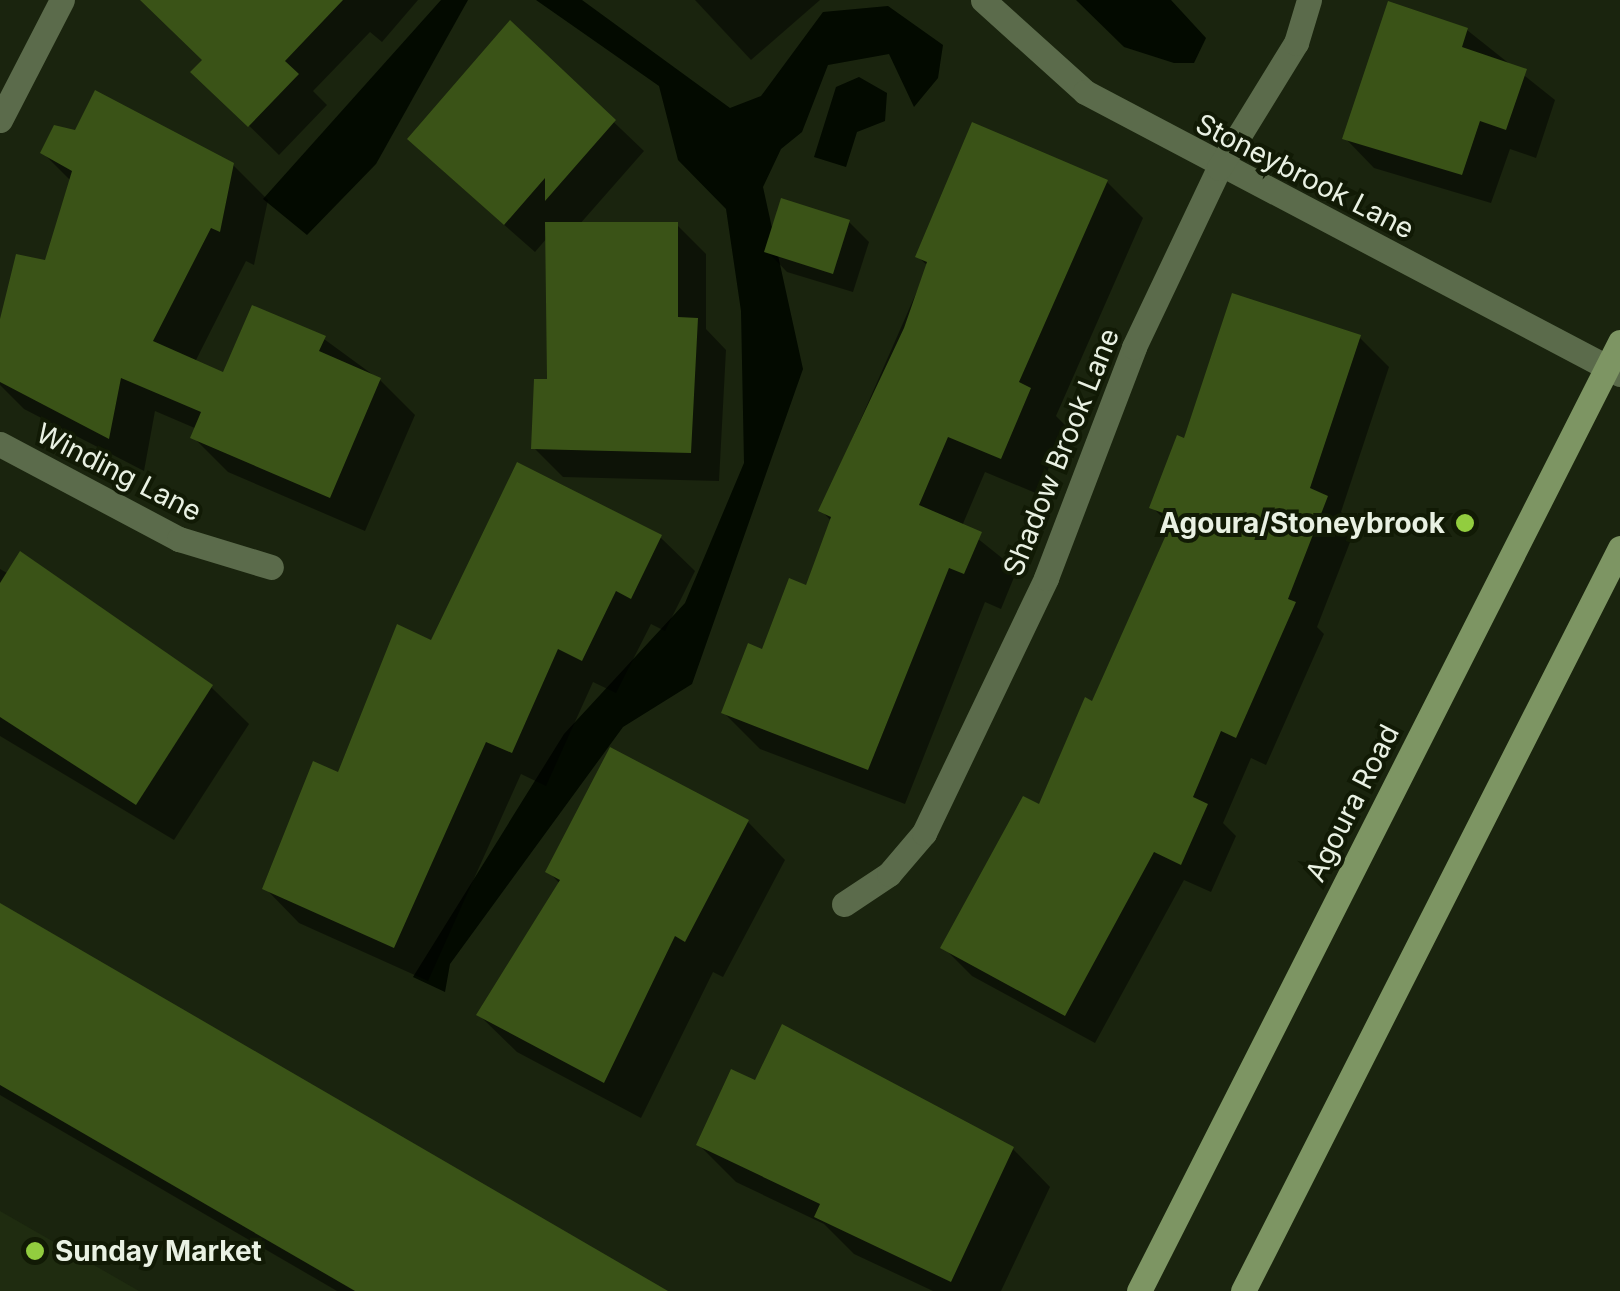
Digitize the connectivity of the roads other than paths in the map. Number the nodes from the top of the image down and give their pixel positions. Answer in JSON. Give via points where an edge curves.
{"nodes":[{"id":1,"x":62,"y":0,"type":"edge"},
{"id":2,"x":984,"y":0,"type":"edge"},
{"id":3,"x":1308,"y":0,"type":"edge"},
{"id":4,"x":0,"y":120,"type":"edge"},
{"id":5,"x":1218,"y":168,"type":"junction"},
{"id":6,"x":1620,"y":342,"type":"edge"},
{"id":7,"x":1613,"y":370,"type":"edge"},
{"id":8,"x":0,"y":444,"type":"edge"},
{"id":9,"x":1620,"y":548,"type":"edge"},
{"id":10,"x":271,"y":567,"type":"dead end"},
{"id":11,"x":844,"y":904,"type":"dead end"},
{"id":12,"x":1139,"y":1291,"type":"edge"},
{"id":13,"x":1242,"y":1291,"type":"edge"}],
"edges":[{"from":1,"to":4,"type":"street"},
{"from":2,"to":5,"type":"street","name":"Stoneybrook Lane","via":[[1085,92]]},
{"from":3,"to":5,"type":"street","name":"Shadow Brook Lane","via":[[1296,42]]},
{"from":5,"to":7,"type":"street","name":"Stoneybrook Lane"},
{"from":5,"to":11,"type":"street","name":"Shadow Brook Lane","via":[[1134,347],[1046,578],[924,833],[889,874]]},
{"from":6,"to":7,"type":"main road","name":"Agoura Road"},
{"from":7,"to":12,"type":"main road","name":"Agoura Road"},
{"from":8,"to":10,"type":"street","name":"Winding Lane","via":[[179,539]]},
{"from":9,"to":13,"type":"main road"}]}
